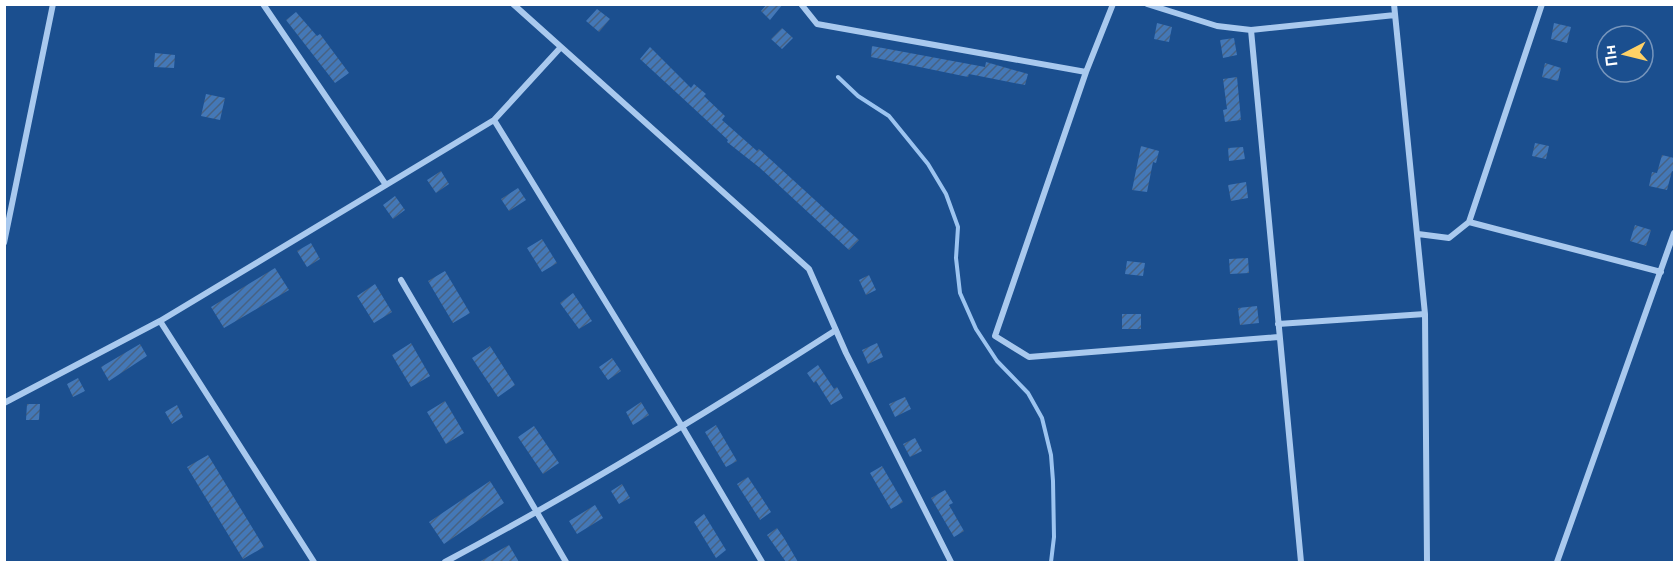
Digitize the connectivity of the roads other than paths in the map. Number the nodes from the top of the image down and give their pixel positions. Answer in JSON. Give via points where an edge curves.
{"nodes":[{"id":1,"x":53,"y":4,"type":"edge"},
{"id":2,"x":263,"y":4,"type":"edge"},
{"id":3,"x":801,"y":4,"type":"edge"},
{"id":4,"x":1113,"y":4,"type":"edge"},
{"id":5,"x":1147,"y":4,"type":"edge"},
{"id":6,"x":1394,"y":4,"type":"edge"},
{"id":7,"x":1542,"y":4,"type":"edge"},
{"id":8,"x":516,"y":6,"type":"edge"},
{"id":9,"x":1395,"y":15,"type":"junction"},
{"id":10,"x":1251,"y":30,"type":"junction"},
{"id":11,"x":561,"y":47,"type":"junction"},
{"id":12,"x":1086,"y":72,"type":"junction"},
{"id":13,"x":494,"y":120,"type":"junction"},
{"id":14,"x":386,"y":185,"type":"junction"},
{"id":15,"x":1469,"y":222,"type":"junction"},
{"id":16,"x":1674,"y":233,"type":"edge"},
{"id":17,"x":1418,"y":234,"type":"junction"},
{"id":18,"x":4,"y":243,"type":"edge"},
{"id":19,"x":1661,"y":272,"type":"junction"},
{"id":20,"x":401,"y":280,"type":"dead end"},
{"id":21,"x":1425,"y":314,"type":"junction"},
{"id":22,"x":160,"y":321,"type":"junction"},
{"id":23,"x":1278,"y":324,"type":"junction"},
{"id":24,"x":836,"y":330,"type":"junction"},
{"id":25,"x":1278,"y":337,"type":"junction"},
{"id":26,"x":4,"y":404,"type":"edge"},
{"id":27,"x":683,"y":428,"type":"junction"},
{"id":28,"x":538,"y":513,"type":"junction"},
{"id":29,"x":314,"y":562,"type":"edge"},
{"id":30,"x":445,"y":562,"type":"edge"},
{"id":31,"x":566,"y":562,"type":"edge"},
{"id":32,"x":762,"y":562,"type":"edge"},
{"id":33,"x":951,"y":562,"type":"edge"},
{"id":34,"x":1301,"y":562,"type":"edge"},
{"id":35,"x":1427,"y":562,"type":"edge"},
{"id":36,"x":1557,"y":562,"type":"edge"}],
"edges":[{"from":1,"to":18,"type":"street"},
{"from":2,"to":14,"type":"street"},
{"from":3,"to":12,"type":"street","via":[[817,24]]},
{"from":4,"to":12,"type":"street"},
{"from":5,"to":10,"type":"street","via":[[1217,26]]},
{"from":6,"to":9,"type":"street"},
{"from":7,"to":15,"type":"street"},
{"from":8,"to":11,"type":"street"},
{"from":9,"to":10,"type":"street"},
{"from":9,"to":17,"type":"street"},
{"from":10,"to":23,"type":"street"},
{"from":11,"to":13,"type":"street"},
{"from":11,"to":24,"type":"street","via":[[809,269]]},
{"from":12,"to":25,"type":"street","via":[[995,336],[1029,357]]},
{"from":13,"to":14,"type":"street"},
{"from":13,"to":27,"type":"street"},
{"from":14,"to":22,"type":"street"},
{"from":15,"to":17,"type":"street","via":[[1449,238]]},
{"from":15,"to":19,"type":"street"},
{"from":16,"to":19,"type":"street"},
{"from":17,"to":21,"type":"street"},
{"from":19,"to":36,"type":"street"},
{"from":20,"to":28,"type":"street"},
{"from":21,"to":23,"type":"street"},
{"from":21,"to":35,"type":"street"},
{"from":22,"to":26,"type":"street"},
{"from":22,"to":29,"type":"street"},
{"from":23,"to":25,"type":"street"},
{"from":24,"to":27,"type":"street"},
{"from":24,"to":33,"type":"street"},
{"from":25,"to":34,"type":"street"},
{"from":27,"to":28,"type":"street"},
{"from":27,"to":32,"type":"street"},
{"from":28,"to":30,"type":"street"},
{"from":28,"to":31,"type":"street"}]}
